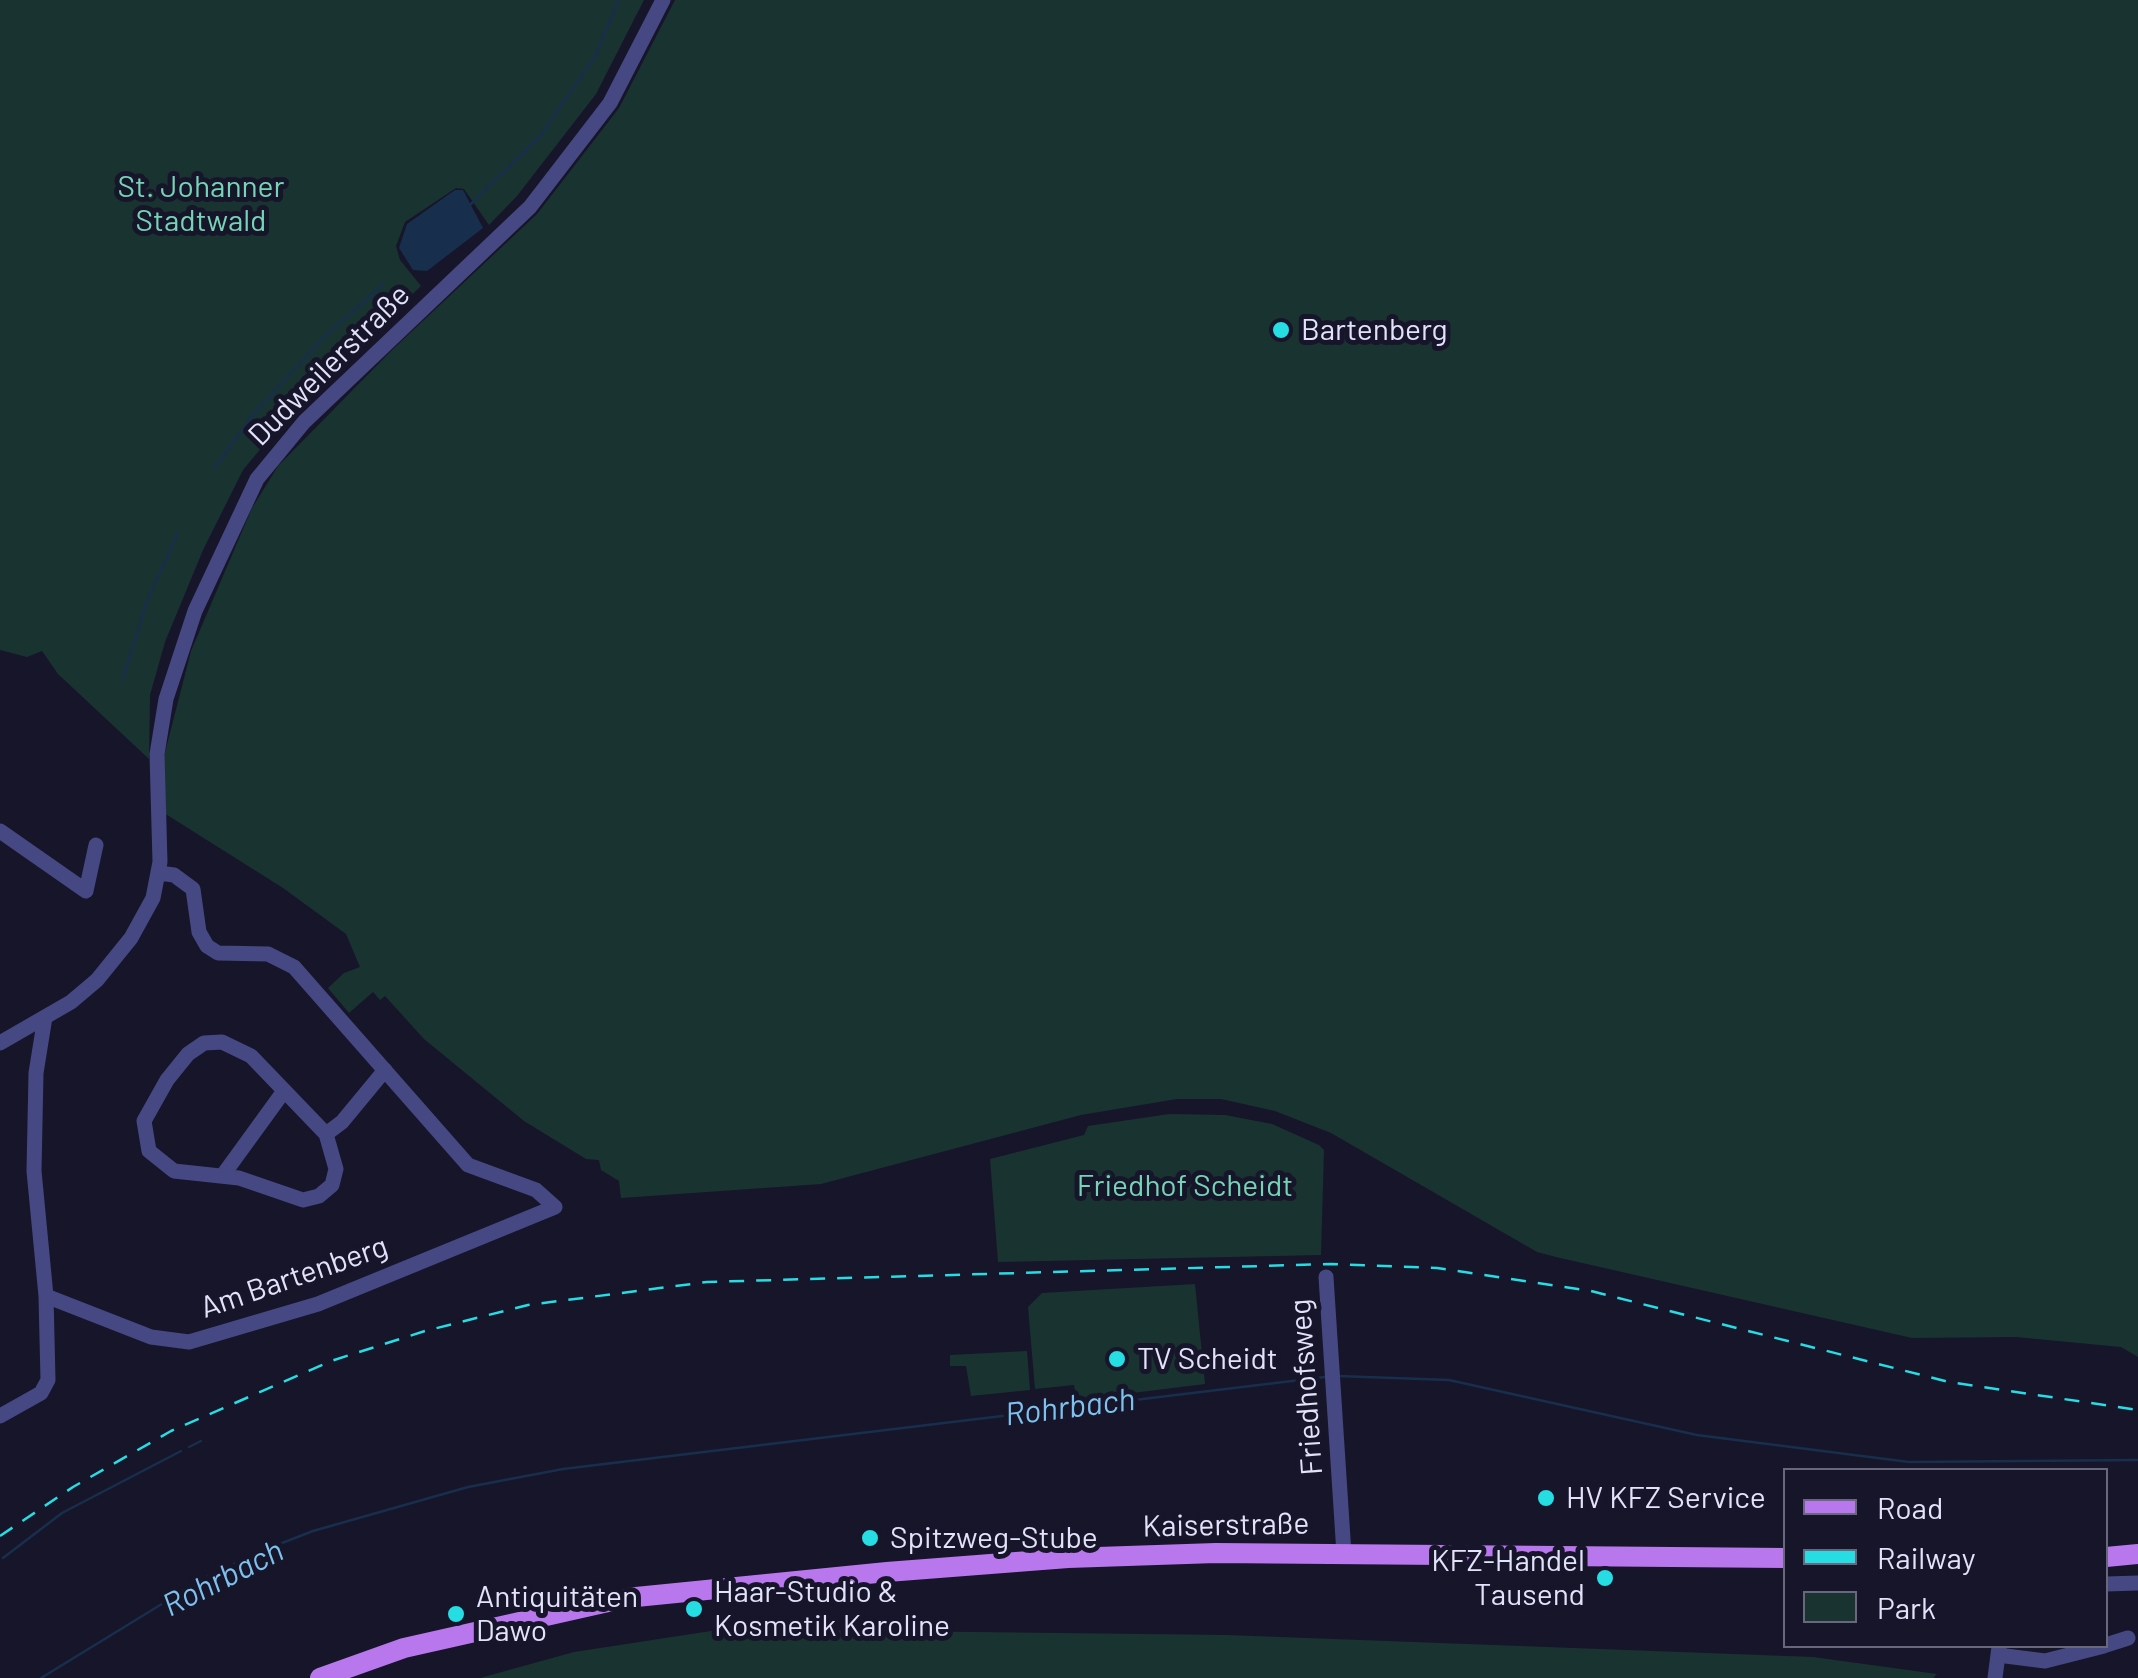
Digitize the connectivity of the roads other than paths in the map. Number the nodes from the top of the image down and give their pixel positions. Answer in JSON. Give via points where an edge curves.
{"nodes":[{"id":1,"x":663,"y":0,"type":"edge"},
{"id":2,"x":0,"y":831,"type":"edge"},
{"id":3,"x":96,"y":845,"type":"dead end"},
{"id":4,"x":158,"y":873,"type":"junction"},
{"id":5,"x":45,"y":1017,"type":"junction"},
{"id":6,"x":0,"y":1043,"type":"edge"},
{"id":7,"x":385,"y":1070,"type":"junction"},
{"id":8,"x":284,"y":1091,"type":"junction"},
{"id":9,"x":326,"y":1134,"type":"junction"},
{"id":10,"x":223,"y":1176,"type":"junction"},
{"id":11,"x":1326,"y":1278,"type":"dead end"},
{"id":12,"x":46,"y":1296,"type":"junction"},
{"id":13,"x":0,"y":1416,"type":"edge"},
{"id":14,"x":1344,"y":1554,"type":"junction"},
{"id":15,"x":2138,"y":1554,"type":"edge"},
{"id":16,"x":2108,"y":1557,"type":"edge"},
{"id":17,"x":1783,"y":1558,"type":"edge"},
{"id":18,"x":2138,"y":1583,"type":"edge"},
{"id":19,"x":2108,"y":1584,"type":"edge"},
{"id":20,"x":2128,"y":1638,"type":"dead end"},
{"id":21,"x":2108,"y":1644,"type":"edge"},
{"id":22,"x":2094,"y":1648,"type":"edge"},
{"id":23,"x":1998,"y":1650,"type":"edge"},
{"id":24,"x":320,"y":1678,"type":"edge"},
{"id":25,"x":1995,"y":1678,"type":"edge"}],
"edges":[{"from":1,"to":4,"type":"street","name":"Dudweilerstraße","via":[[610,103],[530,207],[304,422],[250,491],[195,610],[166,699],[156,787]]},
{"from":2,"to":3,"type":"street","via":[[86,891]]},
{"from":4,"to":5,"type":"street","name":"Dudweilerstraße","via":[[131,938],[89,986]]},
{"from":4,"to":7,"type":"street","via":[[174,875],[192,889],[198,932],[207,946],[284,960],[308,978]]},
{"from":5,"to":6,"type":"street","name":"Dudweilerstraße"},
{"from":5,"to":12,"type":"street","via":[[36,1072],[34,1171]]},
{"from":7,"to":9,"type":"street"},
{"from":7,"to":12,"type":"street","name":"Am Bartenberg","via":[[468,1165],[536,1190],[556,1207],[318,1304],[188,1342],[151,1336]]},
{"from":8,"to":9,"type":"street"},
{"from":8,"to":10,"type":"street"},
{"from":8,"to":10,"type":"street","via":[[251,1056],[222,1042],[188,1054],[167,1080],[144,1121],[148,1151],[174,1171]]},
{"from":9,"to":10,"type":"street","via":[[336,1169],[332,1185],[319,1196],[303,1200]]},
{"from":11,"to":14,"type":"street","name":"Friedhofsweg"},
{"from":12,"to":13,"type":"street","via":[[45,1388]]},
{"from":14,"to":17,"type":"main road","name":"Kaiserstraße"},
{"from":14,"to":24,"type":"main road","name":"Kaiserstraße","via":[[1068,1558],[626,1598],[404,1648]]},
{"from":15,"to":16,"type":"main road"},
{"from":18,"to":19,"type":"street"},
{"from":20,"to":21,"type":"street"},
{"from":22,"to":23,"type":"street","via":[[2044,1661]]},
{"from":23,"to":25,"type":"street"}]}
